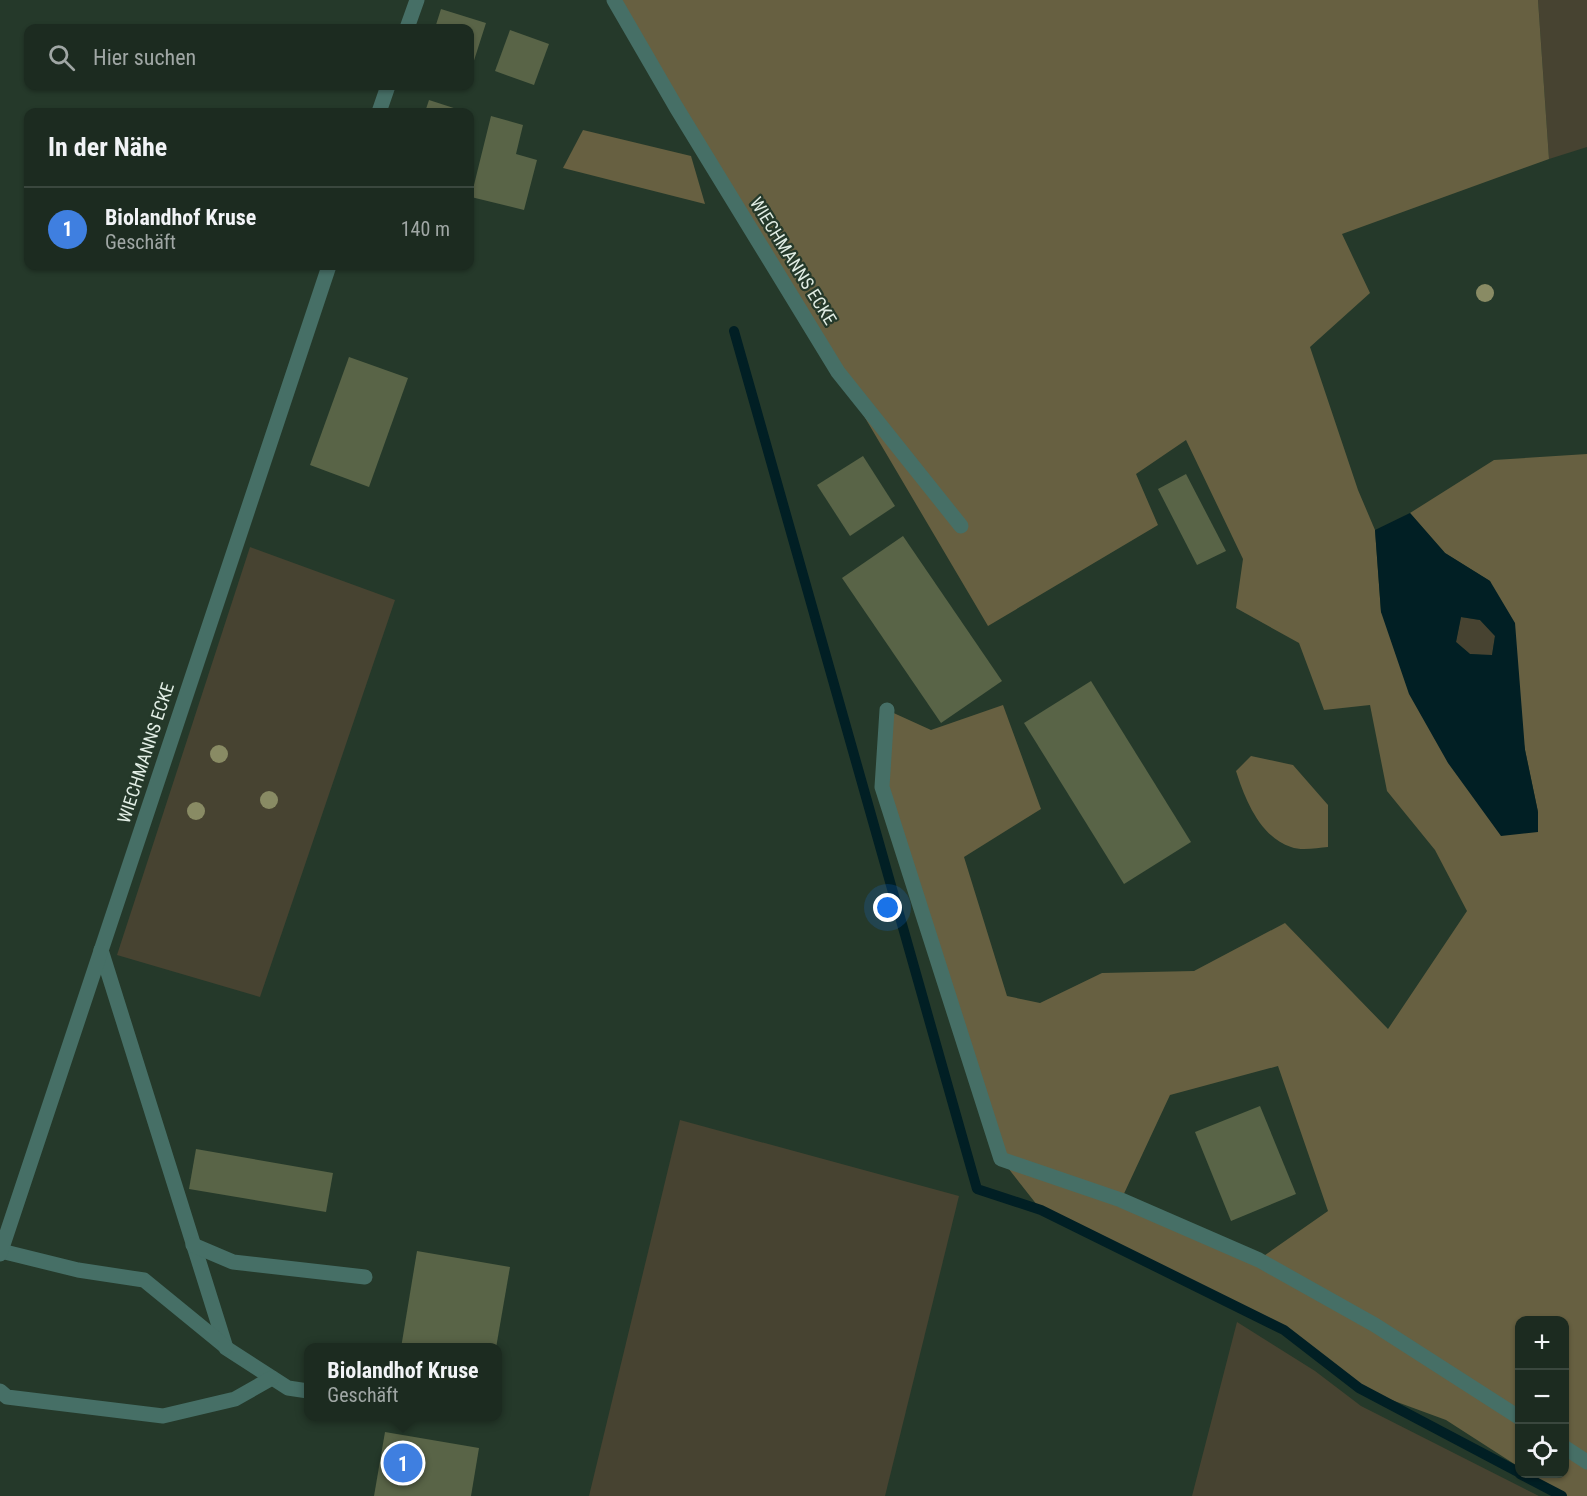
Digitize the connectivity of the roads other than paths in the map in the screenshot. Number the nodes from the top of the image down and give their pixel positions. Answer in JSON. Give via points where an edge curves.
{"nodes":[{"id":1,"x":417,"y":0,"type":"edge"},
{"id":2,"x":614,"y":0,"type":"edge"},
{"id":3,"x":408,"y":24,"type":"edge"},
{"id":4,"x":387,"y":90,"type":"edge"},
{"id":5,"x":381,"y":108,"type":"edge"},
{"id":6,"x":328,"y":270,"type":"edge"},
{"id":7,"x":961,"y":526,"type":"dead end"},
{"id":8,"x":887,"y":710,"type":"dead end"},
{"id":9,"x":101,"y":950,"type":"junction"},
{"id":10,"x":193,"y":1245,"type":"junction"},
{"id":11,"x":0,"y":1252,"type":"edge"},
{"id":12,"x":365,"y":1277,"type":"dead end"},
{"id":13,"x":226,"y":1348,"type":"junction"},
{"id":14,"x":272,"y":1378,"type":"junction"},
{"id":15,"x":304,"y":1390,"type":"edge"},
{"id":16,"x":2,"y":1396,"type":"edge"},
{"id":17,"x":1515,"y":1415,"type":"edge"},
{"id":18,"x":1569,"y":1450,"type":"edge"},
{"id":19,"x":1587,"y":1462,"type":"edge"}],
"edges":[{"from":1,"to":3,"type":"street"},
{"from":2,"to":7,"type":"street","name":"WIECHMANNS ECKE","via":[[838,372]]},
{"from":4,"to":5,"type":"street"},
{"from":6,"to":9,"type":"street","name":"WIECHMANNS ECKE"},
{"from":8,"to":17,"type":"street","via":[[882,787],[1001,1159],[1121,1200],[1258,1260],[1375,1325]]},
{"from":9,"to":10,"type":"street"},
{"from":9,"to":11,"type":"street","name":"WIECHMANNS ECKE"},
{"from":10,"to":12,"type":"street","via":[[233,1262]]},
{"from":10,"to":13,"type":"street"},
{"from":11,"to":13,"type":"street","via":[[144,1280]]},
{"from":13,"to":14,"type":"street"},
{"from":14,"to":15,"type":"street","via":[[288,1388]]},
{"from":14,"to":16,"type":"street","via":[[235,1399],[163,1416]]},
{"from":18,"to":19,"type":"street"}]}
